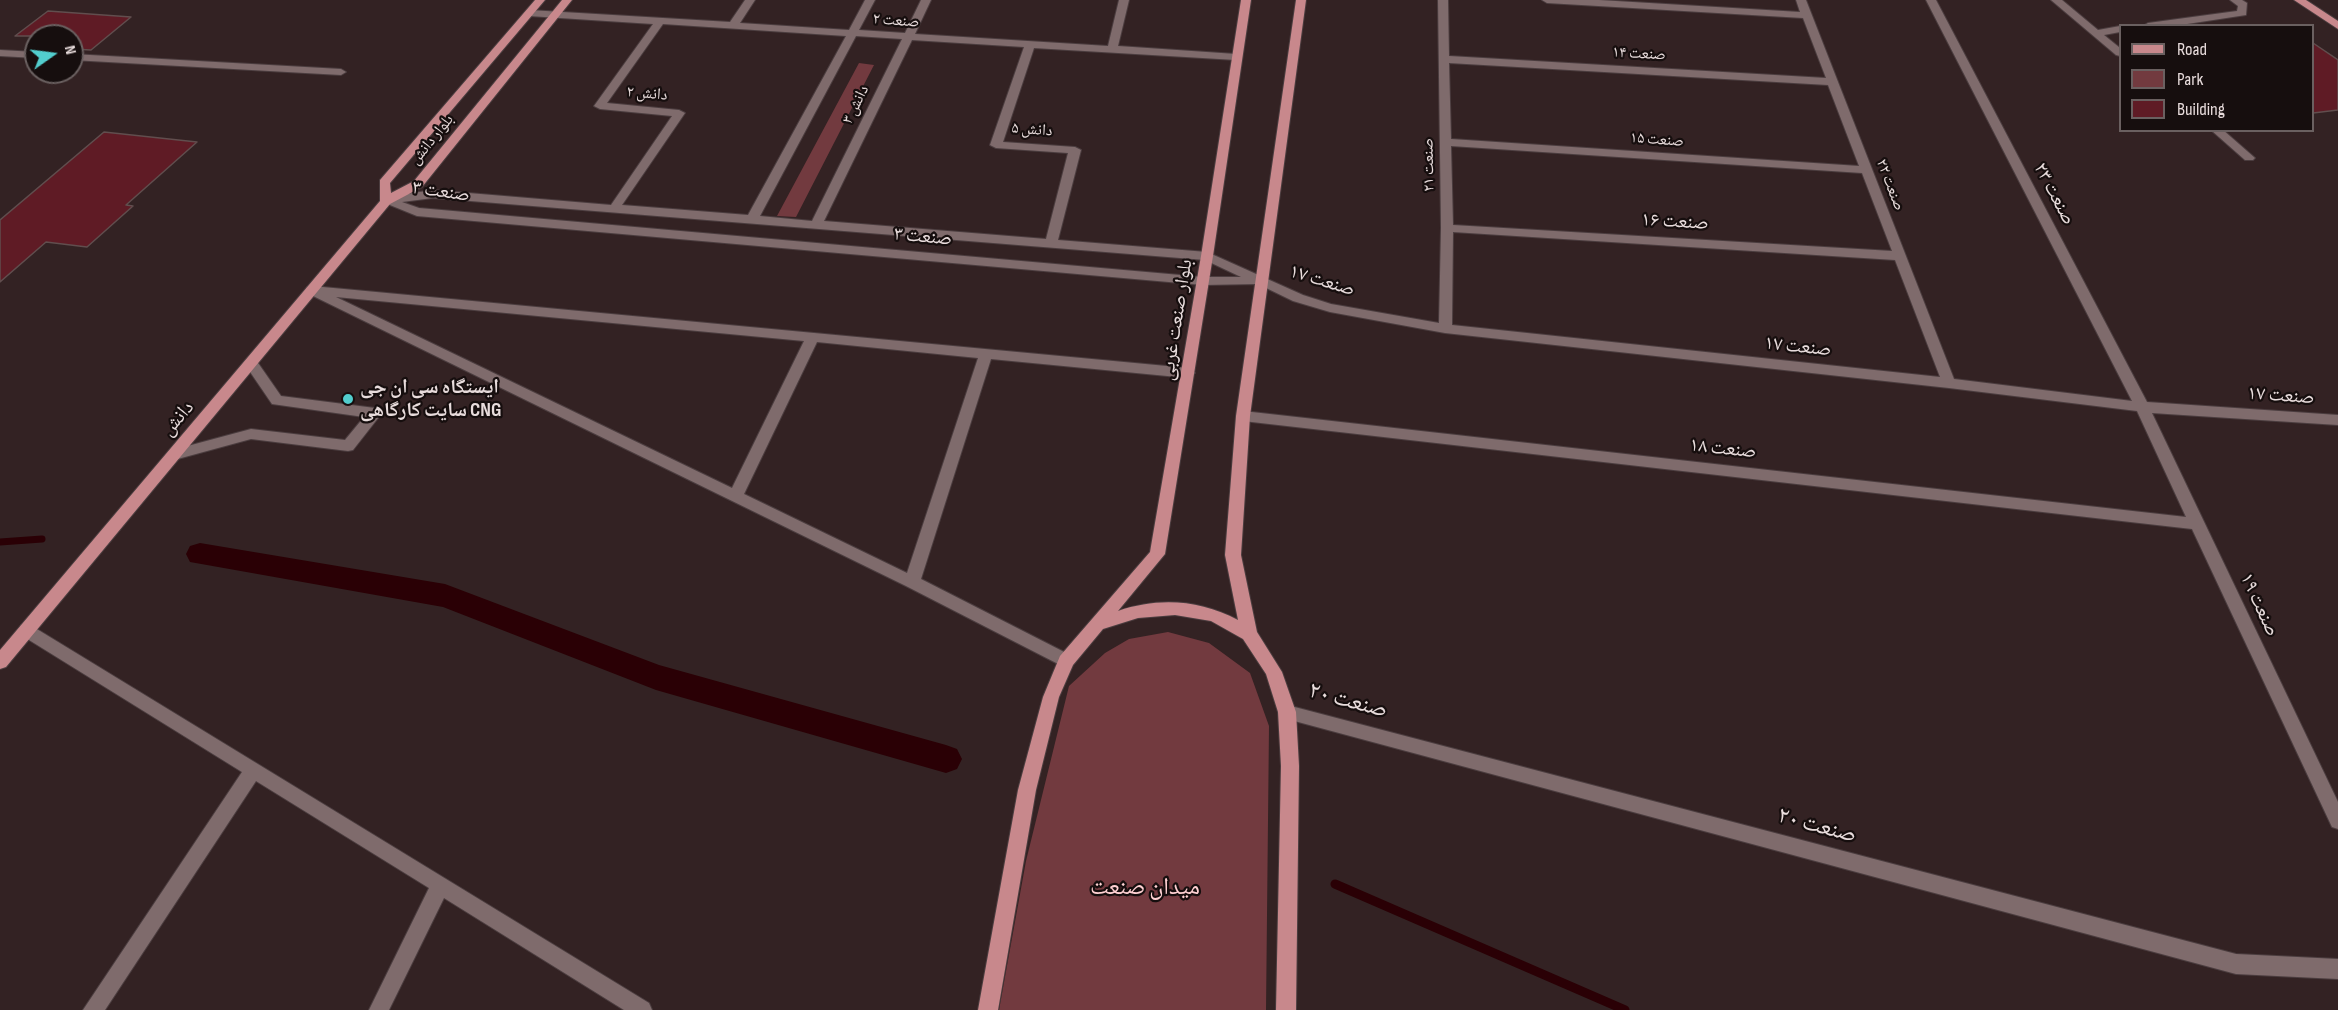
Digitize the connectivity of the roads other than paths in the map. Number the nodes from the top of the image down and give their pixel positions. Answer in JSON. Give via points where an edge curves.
{"nodes":[{"id":1,"x":540,"y":0,"type":"edge"},
{"id":2,"x":567,"y":0,"type":"edge"},
{"id":3,"x":750,"y":0,"type":"edge"},
{"id":4,"x":870,"y":0,"type":"edge"},
{"id":5,"x":926,"y":0,"type":"edge"},
{"id":6,"x":1124,"y":0,"type":"edge"},
{"id":7,"x":1246,"y":0,"type":"edge"},
{"id":8,"x":1301,"y":0,"type":"edge"},
{"id":9,"x":1443,"y":0,"type":"edge"},
{"id":10,"x":1547,"y":0,"type":"edge"},
{"id":11,"x":1801,"y":0,"type":"edge"},
{"id":12,"x":1930,"y":0,"type":"edge"},
{"id":13,"x":2056,"y":0,"type":"edge"},
{"id":14,"x":2235,"y":0,"type":"edge"},
{"id":15,"x":2299,"y":0,"type":"edge"},
{"id":16,"x":529,"y":13,"type":"junction"},
{"id":17,"x":555,"y":15,"type":"junction"},
{"id":18,"x":1807,"y":15,"type":"junction"},
{"id":19,"x":660,"y":21,"type":"junction"},
{"id":20,"x":2162,"y":24,"type":"edge"},
{"id":21,"x":733,"y":26,"type":"junction"},
{"id":22,"x":2338,"y":26,"type":"edge"},
{"id":23,"x":2119,"y":29,"type":"edge"},
{"id":24,"x":852,"y":33,"type":"junction"},
{"id":25,"x":2096,"y":33,"type":"junction"},
{"id":26,"x":908,"y":37,"type":"junction"},
{"id":27,"x":1030,"y":44,"type":"junction"},
{"id":28,"x":1112,"y":49,"type":"junction"},
{"id":29,"x":2119,"y":51,"type":"edge"},
{"id":30,"x":0,"y":52,"type":"edge"},
{"id":31,"x":24,"y":54,"type":"edge"},
{"id":32,"x":1236,"y":57,"type":"junction"},
{"id":33,"x":84,"y":58,"type":"edge"},
{"id":34,"x":1444,"y":59,"type":"junction"},
{"id":35,"x":341,"y":72,"type":"dead end"},
{"id":36,"x":1833,"y":82,"type":"junction"},
{"id":37,"x":2218,"y":132,"type":"edge"},
{"id":38,"x":1445,"y":142,"type":"junction"},
{"id":39,"x":2249,"y":158,"type":"dead end"},
{"id":40,"x":1866,"y":170,"type":"junction"},
{"id":41,"x":386,"y":201,"type":"junction"},
{"id":42,"x":614,"y":210,"type":"junction"},
{"id":43,"x":752,"y":220,"type":"junction"},
{"id":44,"x":816,"y":225,"type":"junction"},
{"id":45,"x":1447,"y":228,"type":"junction"},
{"id":46,"x":1051,"y":244,"type":"junction"},
{"id":47,"x":1207,"y":256,"type":"junction"},
{"id":48,"x":1900,"y":256,"type":"junction"},
{"id":49,"x":1203,"y":281,"type":"junction"},
{"id":50,"x":1261,"y":281,"type":"junction"},
{"id":51,"x":312,"y":290,"type":"junction"},
{"id":52,"x":1445,"y":329,"type":"junction"},
{"id":53,"x":812,"y":338,"type":"junction"},
{"id":54,"x":986,"y":354,"type":"junction"},
{"id":55,"x":251,"y":363,"type":"junction"},
{"id":56,"x":1188,"y":373,"type":"junction"},
{"id":57,"x":1949,"y":383,"type":"junction"},
{"id":58,"x":2142,"y":407,"type":"junction"},
{"id":59,"x":1243,"y":416,"type":"junction"},
{"id":60,"x":2338,"y":420,"type":"edge"},
{"id":61,"x":174,"y":455,"type":"junction"},
{"id":62,"x":736,"y":496,"type":"junction"},
{"id":63,"x":2198,"y":524,"type":"junction"},
{"id":64,"x":912,"y":582,"type":"junction"},
{"id":65,"x":1096,"y":625,"type":"junction"},
{"id":66,"x":27,"y":630,"type":"junction"},
{"id":67,"x":1249,"y":634,"type":"junction"},
{"id":68,"x":1066,"y":661,"type":"junction"},
{"id":69,"x":0,"y":662,"type":"edge"},
{"id":70,"x":1287,"y":712,"type":"junction"},
{"id":71,"x":253,"y":770,"type":"junction"},
{"id":72,"x":2338,"y":820,"type":"edge"},
{"id":73,"x":440,"y":885,"type":"junction"},
{"id":74,"x":2338,"y":969,"type":"edge"},
{"id":75,"x":93,"y":1010,"type":"edge"},
{"id":76,"x":379,"y":1010,"type":"edge"},
{"id":77,"x":642,"y":1010,"type":"edge"},
{"id":78,"x":988,"y":1010,"type":"edge"},
{"id":79,"x":1286,"y":1010,"type":"edge"}],
"edges":[{"from":1,"to":16,"type":"main road","name":"بلوار دانش"},
{"from":2,"to":17,"type":"main road","name":"بلوار دانش"},
{"from":3,"to":21,"type":"street"},
{"from":4,"to":24,"type":"street","name":"دانش ۳"},
{"from":5,"to":26,"type":"street","name":"دانش ۳"},
{"from":6,"to":28,"type":"street"},
{"from":7,"to":32,"type":"main road","name":"بلوار صنعت غربی"},
{"from":8,"to":50,"type":"main road"},
{"from":9,"to":34,"type":"street","name":"صنعت ۲۱"},
{"from":10,"to":18,"type":"street"},
{"from":11,"to":18,"type":"street","name":"صنعت ۲۲"},
{"from":12,"to":58,"type":"street","name":"صنعت ۲۳"},
{"from":13,"to":25,"type":"street"},
{"from":14,"to":20,"type":"street","via":[[2243,5],[2242,13]]},
{"from":15,"to":22,"type":"main road"},
{"from":16,"to":17,"type":"street","name":"صنعت ۲"},
{"from":16,"to":41,"type":"main road","name":"بلوار دانش","via":[[384,183]]},
{"from":17,"to":19,"type":"street","name":"صنعت ۲"},
{"from":17,"to":41,"type":"main road","name":"بلوار دانش","via":[[418,184]]},
{"from":18,"to":36,"type":"street","name":"صنعت ۲۲"},
{"from":19,"to":21,"type":"street","name":"صنعت ۲"},
{"from":19,"to":42,"type":"street","name":"دانش ۲","via":[[600,106],[679,113]]},
{"from":21,"to":24,"type":"street","name":"صنعت ۲"},
{"from":23,"to":25,"type":"street"},
{"from":24,"to":26,"type":"street","name":"صنعت ۲"},
{"from":24,"to":43,"type":"street","name":"دانش ۳"},
{"from":25,"to":29,"type":"street"},
{"from":26,"to":27,"type":"street","name":"صنعت ۲"},
{"from":26,"to":44,"type":"street","name":"دانش ۳"},
{"from":27,"to":28,"type":"street","name":"صنعت ۲"},
{"from":27,"to":46,"type":"street","name":"دانش ۵","via":[[996,145],[1075,150]]},
{"from":28,"to":32,"type":"street","name":"صنعت ۲"},
{"from":30,"to":31,"type":"street"},
{"from":32,"to":47,"type":"main road","name":"بلوار صنعت غربی"},
{"from":33,"to":35,"type":"street"},
{"from":34,"to":36,"type":"street","name":"صنعت ۱۴"},
{"from":34,"to":38,"type":"street","name":"صنعت ۲۱"},
{"from":36,"to":40,"type":"street","name":"صنعت ۲۲"},
{"from":37,"to":39,"type":"street"},
{"from":38,"to":40,"type":"street","name":"صنعت ۱۵"},
{"from":38,"to":45,"type":"street","name":"صنعت ۲۱"},
{"from":40,"to":48,"type":"street","name":"صنعت ۲۲"},
{"from":41,"to":42,"type":"street","name":"صنعت ۳","via":[[433,194]]},
{"from":41,"to":49,"type":"street","name":"صنعت ۳","via":[[417,212]]},
{"from":41,"to":51,"type":"main road","name":"دانش"},
{"from":42,"to":43,"type":"street","name":"صنعت ۳"},
{"from":43,"to":44,"type":"street","name":"صنعت ۳"},
{"from":44,"to":46,"type":"street","name":"صنعت ۳"},
{"from":45,"to":48,"type":"street","name":"صنعت ۱۶"},
{"from":45,"to":52,"type":"street","name":"صنعت ۲۱"},
{"from":46,"to":47,"type":"street","name":"صنعت ۳"},
{"from":47,"to":49,"type":"main road","name":"بلوار صنعت غربی"},
{"from":47,"to":50,"type":"street","name":"صنعت ۱۷"},
{"from":48,"to":57,"type":"street","name":"صنعت ۲۲"},
{"from":49,"to":50,"type":"street","name":"صنعت ۳"},
{"from":49,"to":56,"type":"main road","name":"بلوار صنعت غربی"},
{"from":50,"to":52,"type":"street","name":"صنعت ۱۷","via":[[1330,308]]},
{"from":50,"to":59,"type":"main road"},
{"from":51,"to":53,"type":"street"},
{"from":51,"to":55,"type":"main road","name":"دانش"},
{"from":51,"to":62,"type":"street"},
{"from":52,"to":57,"type":"street","name":"صنعت ۱۷"},
{"from":53,"to":54,"type":"street"},
{"from":53,"to":62,"type":"street"},
{"from":54,"to":56,"type":"street"},
{"from":54,"to":64,"type":"street"},
{"from":55,"to":61,"type":"main road","name":"دانش"},
{"from":55,"to":61,"type":"street","via":[[277,400],[375,413],[348,446],[251,434]]},
{"from":56,"to":65,"type":"main road","name":"بلوار صنعت غربی","via":[[1157,554]]},
{"from":57,"to":58,"type":"street","name":"صنعت ۱۷"},
{"from":58,"to":60,"type":"street","name":"صنعت ۱۷"},
{"from":58,"to":63,"type":"street","name":"صنعت ۱۹"},
{"from":59,"to":63,"type":"street","name":"صنعت ۱۸"},
{"from":59,"to":67,"type":"main road","via":[[1233,555]]},
{"from":61,"to":66,"type":"main road","name":"دانش"},
{"from":62,"to":64,"type":"street"},
{"from":63,"to":72,"type":"street","name":"صنعت ۱۹"},
{"from":64,"to":68,"type":"street"},
{"from":65,"to":67,"type":"main road","via":[[1138,610],[1175,608],[1214,615]]},
{"from":65,"to":68,"type":"main road"},
{"from":66,"to":69,"type":"main road","name":"دانش"},
{"from":66,"to":71,"type":"street"},
{"from":67,"to":70,"type":"main road","via":[[1274,672]]},
{"from":68,"to":78,"type":"main road","via":[[1051,697],[1027,790]]},
{"from":70,"to":74,"type":"street","name":"صنعت ۲۰","via":[[2236,964]]},
{"from":70,"to":79,"type":"main road","via":[[1290,766]]},
{"from":71,"to":73,"type":"street"},
{"from":71,"to":75,"type":"street"},
{"from":73,"to":76,"type":"street"},
{"from":73,"to":77,"type":"street"}]}
